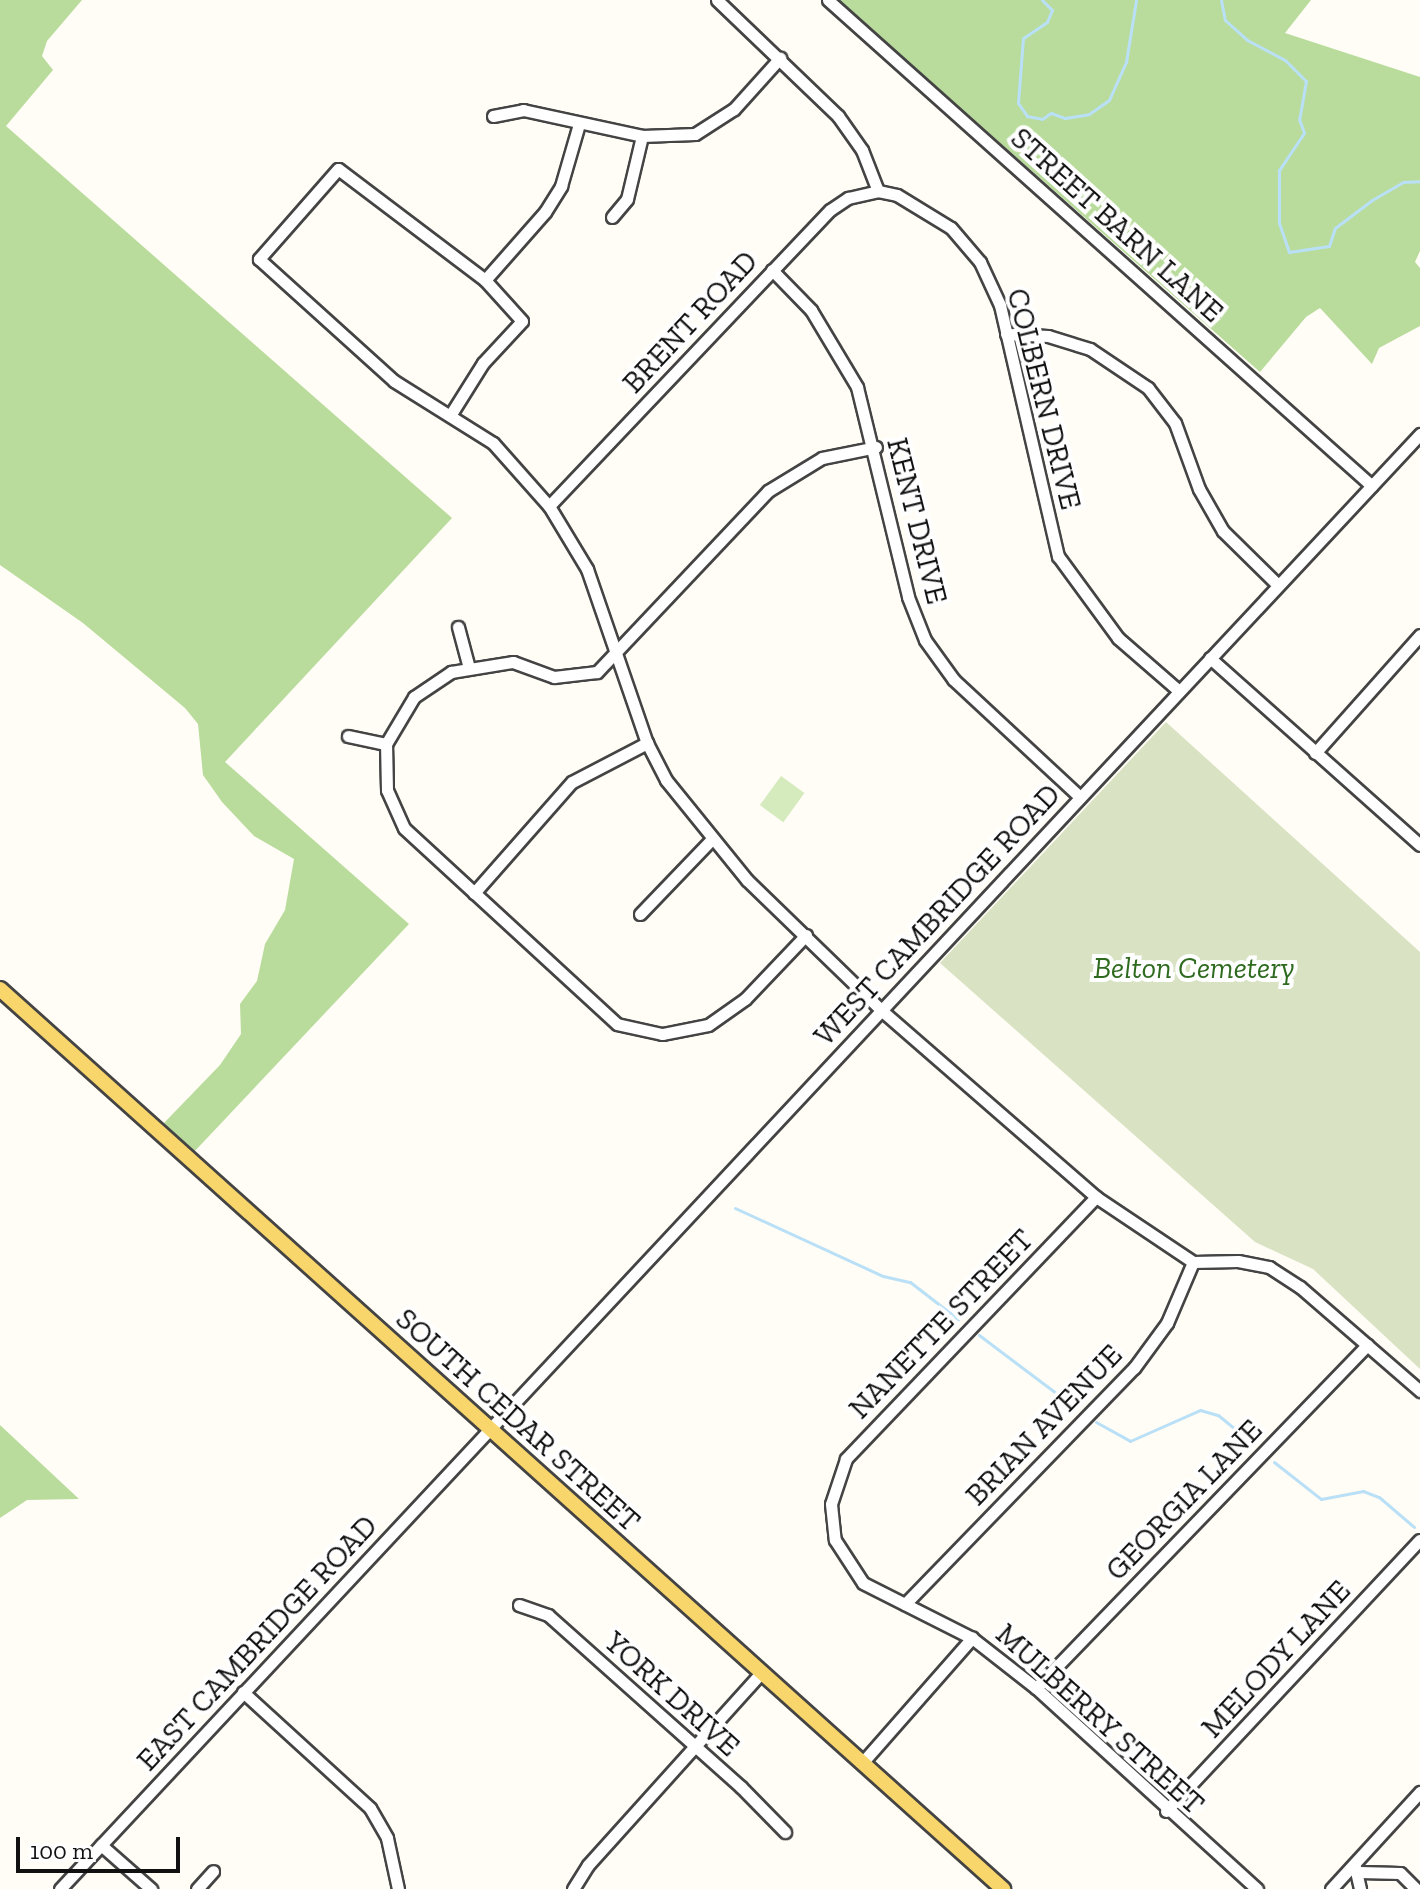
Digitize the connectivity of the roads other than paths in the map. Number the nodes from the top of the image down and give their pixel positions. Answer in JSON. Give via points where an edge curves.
{"nodes":[{"id":1,"x":717,"y":0,"type":"edge"},
{"id":2,"x":828,"y":0,"type":"edge"},
{"id":3,"x":780,"y":58,"type":"junction"},
{"id":4,"x":493,"y":116,"type":"dead end"},
{"id":5,"x":579,"y":124,"type":"junction"},
{"id":6,"x":642,"y":136,"type":"junction"},
{"id":7,"x":878,"y":191,"type":"junction"},
{"id":8,"x":612,"y":217,"type":"dead end"},
{"id":9,"x":772,"y":270,"type":"junction"},
{"id":10,"x":485,"y":280,"type":"junction"},
{"id":11,"x":1006,"y":334,"type":"junction"},
{"id":12,"x":451,"y":414,"type":"junction"},
{"id":13,"x":1420,"y":434,"type":"edge"},
{"id":14,"x":876,"y":447,"type":"junction"},
{"id":15,"x":1372,"y":486,"type":"junction"},
{"id":16,"x":549,"y":506,"type":"junction"},
{"id":17,"x":1278,"y":585,"type":"junction"},
{"id":18,"x":458,"y":627,"type":"dead end"},
{"id":19,"x":1420,"y":635,"type":"edge"},
{"id":20,"x":615,"y":657,"type":"junction"},
{"id":21,"x":1210,"y":658,"type":"junction"},
{"id":22,"x":469,"y":668,"type":"junction"},
{"id":23,"x":1179,"y":691,"type":"junction"},
{"id":24,"x":348,"y":736,"type":"dead end"},
{"id":25,"x":647,"y":743,"type":"junction"},
{"id":26,"x":386,"y":744,"type":"junction"},
{"id":27,"x":1315,"y":753,"type":"junction"},
{"id":28,"x":1080,"y":797,"type":"junction"},
{"id":29,"x":712,"y":839,"type":"junction"},
{"id":30,"x":1420,"y":845,"type":"edge"},
{"id":31,"x":474,"y":893,"type":"junction"},
{"id":32,"x":640,"y":914,"type":"dead end"},
{"id":33,"x":806,"y":935,"type":"junction"},
{"id":34,"x":0,"y":989,"type":"edge"},
{"id":35,"x":881,"y":1010,"type":"junction"},
{"id":36,"x":1096,"y":1197,"type":"junction"},
{"id":37,"x":1193,"y":1262,"type":"junction"},
{"id":38,"x":1367,"y":1345,"type":"junction"},
{"id":39,"x":1420,"y":1391,"type":"edge"},
{"id":40,"x":489,"y":1429,"type":"junction"},
{"id":41,"x":833,"y":1491,"type":"joint"},
{"id":42,"x":1420,"y":1540,"type":"edge"},
{"id":43,"x":905,"y":1604,"type":"junction"},
{"id":44,"x":519,"y":1605,"type":"dead end"},
{"id":45,"x":972,"y":1638,"type":"junction"},
{"id":46,"x":761,"y":1673,"type":"junction"},
{"id":47,"x":1036,"y":1688,"type":"junction"},
{"id":48,"x":243,"y":1692,"type":"junction"},
{"id":49,"x":694,"y":1746,"type":"junction"},
{"id":50,"x":862,"y":1763,"type":"junction"},
{"id":51,"x":1420,"y":1792,"type":"edge"},
{"id":52,"x":1166,"y":1811,"type":"junction"},
{"id":53,"x":785,"y":1832,"type":"dead end"},
{"id":54,"x":101,"y":1845,"type":"junction"},
{"id":55,"x":1356,"y":1868,"type":"junction"},
{"id":56,"x":213,"y":1871,"type":"dead end"},
{"id":57,"x":60,"y":1889,"type":"edge"},
{"id":58,"x":151,"y":1889,"type":"edge"},
{"id":59,"x":197,"y":1889,"type":"edge"},
{"id":60,"x":398,"y":1889,"type":"edge"},
{"id":61,"x":573,"y":1889,"type":"edge"},
{"id":62,"x":1003,"y":1889,"type":"edge"},
{"id":63,"x":1257,"y":1889,"type":"edge"},
{"id":64,"x":1331,"y":1889,"type":"edge"},
{"id":65,"x":1360,"y":1889,"type":"edge"},
{"id":66,"x":1416,"y":1889,"type":"edge"}],
"edges":[{"from":1,"to":3,"type":"street"},
{"from":2,"to":15,"type":"street","name":"STREET BARN LANE"},
{"from":3,"to":6,"type":"street","via":[[713,125],[670,138]]},
{"from":3,"to":7,"type":"street","via":[[850,131]]},
{"from":4,"to":5,"type":"street","via":[[523,110]]},
{"from":5,"to":6,"type":"street"},
{"from":5,"to":10,"type":"street","via":[[561,186]]},
{"from":6,"to":8,"type":"street","via":[[627,199]]},
{"from":7,"to":9,"type":"street","name":"BRENT ROAD","via":[[848,198],[830,210]]},
{"from":7,"to":11,"type":"street","name":"COLBERN DRIVE","via":[[916,203],[965,243],[991,283]]},
{"from":9,"to":14,"type":"street","name":"KENT DRIVE","via":[[836,345],[857,387]]},
{"from":9,"to":16,"type":"street","name":"BRENT ROAD"},
{"from":10,"to":12,"type":"street","via":[[522,321],[483,363]]},
{"from":10,"to":12,"type":"street","via":[[338,169],[259,259],[394,381]]},
{"from":11,"to":17,"type":"street","via":[[1048,336],[1090,349],[1148,388],[1186,443],[1199,489],[1223,531]]},
{"from":11,"to":23,"type":"street","name":"COLBERN DRIVE","via":[[1058,556],[1118,638]]},
{"from":12,"to":16,"type":"street","via":[[511,459]]},
{"from":13,"to":15,"type":"street","name":"WEST CAMBRIDGE ROAD"},
{"from":14,"to":20,"type":"street","via":[[822,458],[768,491]]},
{"from":14,"to":28,"type":"street","name":"KENT DRIVE","via":[[908,597],[925,640],[954,680]]},
{"from":15,"to":17,"type":"street","name":"WEST CAMBRIDGE ROAD"},
{"from":16,"to":20,"type":"street","via":[[596,591]]},
{"from":17,"to":21,"type":"street","name":"WEST CAMBRIDGE ROAD"},
{"from":18,"to":22,"type":"street"},
{"from":19,"to":27,"type":"street"},
{"from":20,"to":22,"type":"street","via":[[597,672],[567,677],[513,662]]},
{"from":20,"to":25,"type":"street"},
{"from":21,"to":23,"type":"street","name":"WEST CAMBRIDGE ROAD"},
{"from":21,"to":27,"type":"street"},
{"from":22,"to":26,"type":"street","via":[[439,678],[414,697]]},
{"from":23,"to":28,"type":"street","name":"WEST CAMBRIDGE ROAD"},
{"from":24,"to":26,"type":"street"},
{"from":25,"to":29,"type":"street","via":[[666,780]]},
{"from":25,"to":31,"type":"street","via":[[572,782]]},
{"from":26,"to":31,"type":"street","via":[[387,790],[404,828]]},
{"from":27,"to":30,"type":"street"},
{"from":28,"to":35,"type":"street","name":"WEST CAMBRIDGE ROAD"},
{"from":29,"to":32,"type":"street"},
{"from":29,"to":33,"type":"street"},
{"from":31,"to":33,"type":"street","via":[[617,1024],[647,1033],[708,1025],[745,999]]},
{"from":33,"to":35,"type":"street"},
{"from":34,"to":40,"type":"main road","name":"SOUTH CEDAR STREET"},
{"from":35,"to":36,"type":"street"},
{"from":35,"to":40,"type":"street","name":"WEST CAMBRIDGE ROAD"},
{"from":36,"to":37,"type":"street"},
{"from":36,"to":41,"type":"street","name":"NANETTE STREET","via":[[856,1446]]},
{"from":37,"to":38,"type":"street","via":[[1269,1267]]},
{"from":37,"to":43,"type":"street","name":"BRIAN AVENUE","via":[[1167,1323],[1134,1368]]},
{"from":38,"to":39,"type":"street"},
{"from":38,"to":47,"type":"street","name":"GEORGIA LANE"},
{"from":40,"to":46,"type":"main road","name":"SOUTH CEDAR STREET"},
{"from":40,"to":48,"type":"street","name":"EAST CAMBRIDGE ROAD"},
{"from":41,"to":43,"type":"street","name":"MULBERRY STREET","via":[[831,1523],[842,1556],[863,1583]]},
{"from":42,"to":52,"type":"street","name":"MELODY LANE"},
{"from":43,"to":45,"type":"street","name":"MULBERRY STREET"},
{"from":44,"to":49,"type":"street","name":"YORK DRIVE","via":[[548,1615]]},
{"from":45,"to":47,"type":"street","name":"MULBERRY STREET"},
{"from":45,"to":50,"type":"street"},
{"from":46,"to":49,"type":"street"},
{"from":46,"to":50,"type":"main road","name":"SOUTH CEDAR STREET"},
{"from":47,"to":52,"type":"street","name":"MULBERRY STREET"},
{"from":48,"to":54,"type":"street","name":"EAST CAMBRIDGE ROAD"},
{"from":48,"to":60,"type":"street","via":[[370,1808],[387,1838]]},
{"from":49,"to":53,"type":"street","name":"YORK DRIVE"},
{"from":49,"to":61,"type":"street","via":[[588,1865]]},
{"from":50,"to":62,"type":"main road","name":"SOUTH CEDAR STREET"},
{"from":51,"to":55,"type":"street"},
{"from":52,"to":63,"type":"street","name":"MULBERRY STREET"},
{"from":54,"to":57,"type":"street","name":"EAST CAMBRIDGE ROAD"},
{"from":54,"to":58,"type":"street"},
{"from":55,"to":64,"type":"street"},
{"from":55,"to":65,"type":"street"},
{"from":55,"to":66,"type":"street","via":[[1400,1873]]},
{"from":56,"to":59,"type":"street"}]}
